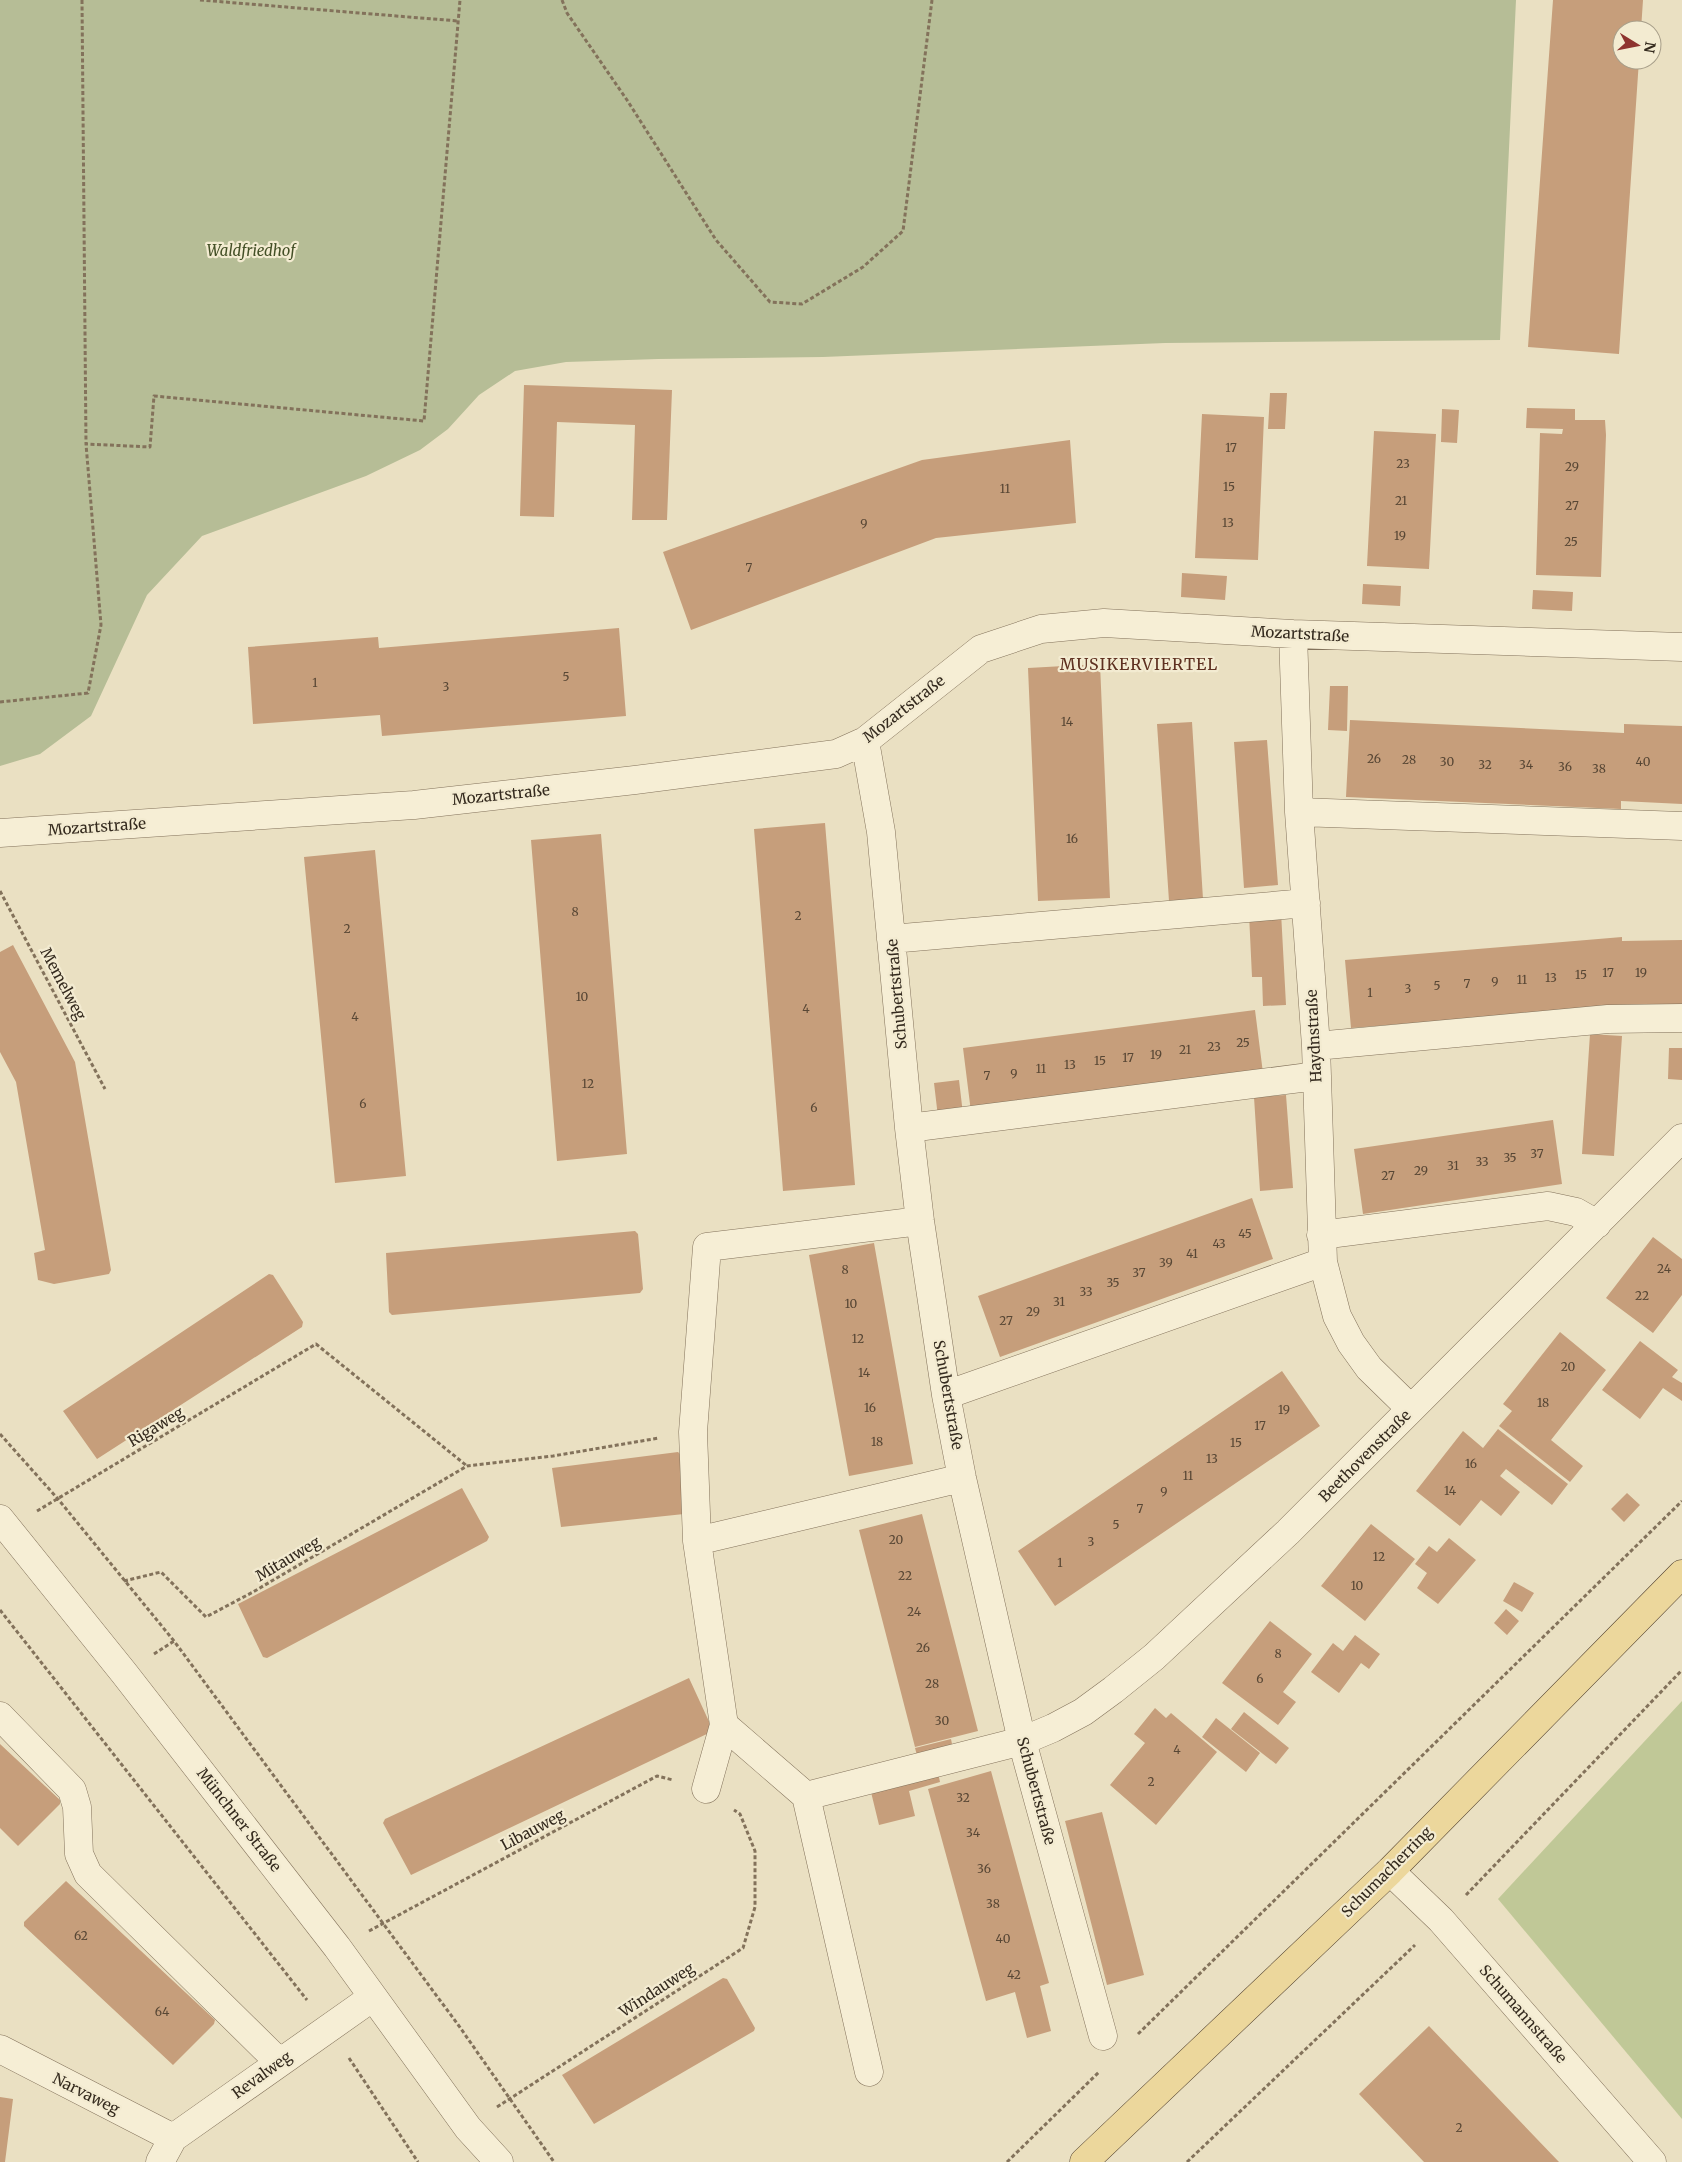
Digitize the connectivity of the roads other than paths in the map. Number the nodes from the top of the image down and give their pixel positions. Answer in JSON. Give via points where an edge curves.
{"nodes":[{"id":1,"x":1293,"y":634,"type":"junction"},
{"id":2,"x":1682,"y":647,"type":"edge"},
{"id":3,"x":865,"y":742,"type":"junction"},
{"id":4,"x":1299,"y":812,"type":"junction"},
{"id":5,"x":1682,"y":826,"type":"edge"},
{"id":6,"x":0,"y":833,"type":"edge"},
{"id":7,"x":1306,"y":903,"type":"junction"},
{"id":8,"x":891,"y":938,"type":"junction"},
{"id":9,"x":1682,"y":1018,"type":"edge"},
{"id":10,"x":1316,"y":1046,"type":"junction"},
{"id":11,"x":1317,"y":1076,"type":"junction"},
{"id":12,"x":909,"y":1128,"type":"junction"},
{"id":13,"x":1682,"y":1138,"type":"edge"},
{"id":14,"x":920,"y":1221,"type":"junction"},
{"id":15,"x":1597,"y":1224,"type":"junction"},
{"id":16,"x":1321,"y":1235,"type":"junction"},
{"id":17,"x":1324,"y":1262,"type":"junction"},
{"id":18,"x":946,"y":1395,"type":"junction"},
{"id":19,"x":1411,"y":1409,"type":"junction"},
{"id":20,"x":962,"y":1478,"type":"junction"},
{"id":21,"x":6,"y":1535,"type":"edge"},
{"id":22,"x":697,"y":1541,"type":"junction"},
{"id":23,"x":1682,"y":1574,"type":"edge"},
{"id":24,"x":0,"y":1716,"type":"edge"},
{"id":25,"x":724,"y":1725,"type":"junction"},
{"id":26,"x":1022,"y":1741,"type":"junction"},
{"id":27,"x":706,"y":1789,"type":"road end"},
{"id":28,"x":806,"y":1796,"type":"junction"},
{"id":29,"x":1390,"y":1871,"type":"junction"},
{"id":30,"x":373,"y":1997,"type":"junction"},
{"id":31,"x":1103,"y":2036,"type":"dead end"},
{"id":32,"x":0,"y":2049,"type":"edge"},
{"id":33,"x":279,"y":2062,"type":"junction"},
{"id":34,"x":869,"y":2072,"type":"dead end"},
{"id":35,"x":468,"y":2128,"type":"junction"},
{"id":36,"x":173,"y":2138,"type":"junction"},
{"id":37,"x":160,"y":2162,"type":"edge"},
{"id":38,"x":484,"y":2162,"type":"edge"},
{"id":39,"x":499,"y":2162,"type":"edge"},
{"id":40,"x":1084,"y":2162,"type":"edge"},
{"id":41,"x":1652,"y":2162,"type":"edge"}],
"edges":[{"from":1,"to":2,"type":"street","name":"Mozartstraße"},
{"from":1,"to":3,"type":"street","name":"Mozartstraße","via":[[1104,623],[1040,630],[982,648]]},
{"from":1,"to":4,"type":"street","name":"Haydnstraße"},
{"from":3,"to":6,"type":"street","name":"Mozartstraße","via":[[836,754],[414,805]]},
{"from":3,"to":8,"type":"street","name":"Schubertstraße","via":[[881,832]]},
{"from":4,"to":5,"type":"street"},
{"from":4,"to":7,"type":"street","name":"Haydnstraße"},
{"from":7,"to":8,"type":"street"},
{"from":7,"to":10,"type":"street","name":"Haydnstraße"},
{"from":8,"to":12,"type":"street","name":"Schubertstraße"},
{"from":9,"to":10,"type":"street","via":[[1608,1019]]},
{"from":10,"to":11,"type":"street","name":"Haydnstraße"},
{"from":11,"to":12,"type":"street"},
{"from":11,"to":16,"type":"street","name":"Haydnstraße"},
{"from":12,"to":14,"type":"street","name":"Schubertstraße"},
{"from":13,"to":15,"type":"street","name":"Beethovenstraße"},
{"from":14,"to":18,"type":"street","name":"Schubertstraße"},
{"from":14,"to":22,"type":"street","via":[[707,1247],[693,1432]]},
{"from":15,"to":16,"type":"street","via":[[1576,1212],[1548,1206]]},
{"from":15,"to":19,"type":"street","name":"Beethovenstraße"},
{"from":16,"to":17,"type":"street","name":"Haydnstraße"},
{"from":17,"to":18,"type":"street"},
{"from":17,"to":19,"type":"street","name":"Haydnstraße","via":[[1338,1316],[1350,1343],[1369,1368]]},
{"from":18,"to":20,"type":"street","name":"Schubertstraße"},
{"from":19,"to":26,"type":"street","name":"Beethovenstraße","via":[[1288,1532],[1154,1656],[1084,1712]]},
{"from":20,"to":22,"type":"street"},
{"from":20,"to":26,"type":"street","name":"Schubertstraße"},
{"from":21,"to":30,"type":"street","name":"Münchner Straße","via":[[130,1681]]},
{"from":22,"to":25,"type":"street"},
{"from":23,"to":29,"type":"main road","name":"Schumacherring"},
{"from":24,"to":33,"type":"street","via":[[72,1790],[77,1807],[80,1854],[88,1874]]},
{"from":25,"to":27,"type":"street"},
{"from":25,"to":28,"type":"street"},
{"from":26,"to":28,"type":"street","name":"Beethovenstraße"},
{"from":26,"to":31,"type":"street","name":"Schubertstraße"},
{"from":28,"to":34,"type":"street"},
{"from":29,"to":40,"type":"main road","name":"Schumacherring"},
{"from":29,"to":41,"type":"street","name":"Schumannstraße","via":[[1441,1920]]},
{"from":30,"to":33,"type":"street","name":"Revalweg"},
{"from":30,"to":35,"type":"street","name":"Münchner Straße"},
{"from":32,"to":36,"type":"street","name":"Narvaweg"},
{"from":33,"to":36,"type":"street","name":"Revalweg"},
{"from":35,"to":38,"type":"street","name":"Münchner Straße"},
{"from":35,"to":39,"type":"street","name":"Münchner Straße"},
{"from":36,"to":37,"type":"street","name":"Revalweg"}]}
